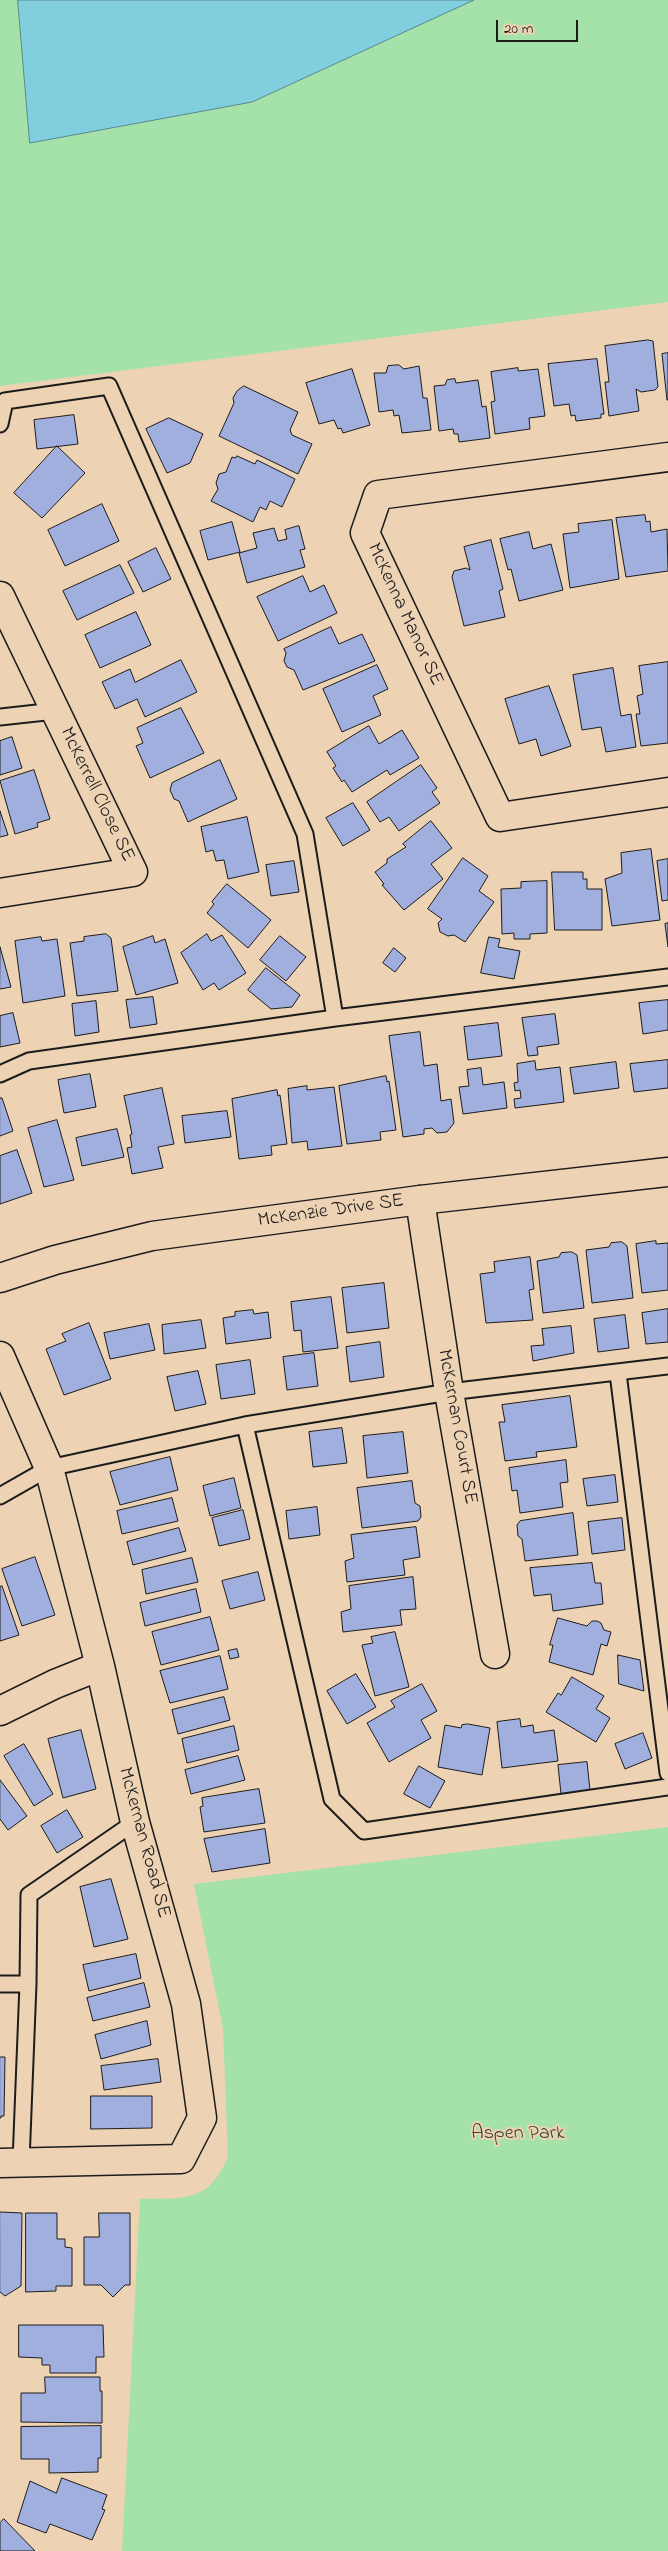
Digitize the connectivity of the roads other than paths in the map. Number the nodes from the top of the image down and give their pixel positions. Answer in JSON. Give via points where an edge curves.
{"nodes":[{"id":1,"x":0,"y":424,"type":"edge"},
{"id":2,"x":668,"y":457,"type":"edge"},
{"id":3,"x":0,"y":596,"type":"edge"},
{"id":4,"x":55,"y":711,"type":"junction"},
{"id":5,"x":0,"y":717,"type":"edge"},
{"id":6,"x":668,"y":792,"type":"edge"},
{"id":7,"x":0,"y":893,"type":"edge"},
{"id":8,"x":668,"y":977,"type":"edge"},
{"id":9,"x":335,"y":1018,"type":"junction"},
{"id":10,"x":0,"y":1074,"type":"edge"},
{"id":11,"x":668,"y":1172,"type":"edge"},
{"id":12,"x":420,"y":1200,"type":"junction"},
{"id":13,"x":0,"y":1278,"type":"edge"},
{"id":14,"x":0,"y":1356,"type":"edge"},
{"id":15,"x":668,"y":1366,"type":"edge"},
{"id":16,"x":618,"y":1373,"type":"junction"},
{"id":17,"x":449,"y":1392,"type":"junction"},
{"id":18,"x":245,"y":1425,"type":"junction"},
{"id":19,"x":49,"y":1468,"type":"junction"},
{"id":20,"x":0,"y":1496,"type":"edge"},
{"id":21,"x":495,"y":1654,"type":"dead end"},
{"id":22,"x":100,"y":1666,"type":"junction"},
{"id":23,"x":0,"y":1711,"type":"edge"},
{"id":24,"x":668,"y":1774,"type":"edge"},
{"id":25,"x":668,"y":1787,"type":"edge"},
{"id":26,"x":135,"y":1822,"type":"junction"},
{"id":27,"x":0,"y":1984,"type":"edge"},
{"id":28,"x":28,"y":1984,"type":"junction"},
{"id":29,"x":11,"y":2162,"type":"edge"}],
"edges":[{"from":1,"to":9,"type":"lane","via":[[5,401],[109,386],[305,834]]},
{"from":2,"to":6,"type":"street","name":"McKenna Manor SE","via":[[378,495],[366,533],[500,817]]},
{"from":3,"to":4,"type":"street","name":"McKerrell Close SE"},
{"from":4,"to":5,"type":"lane"},
{"from":4,"to":7,"type":"street","name":"McKerrell Close SE","via":[[133,872]]},
{"from":8,"to":9,"type":"lane"},
{"from":9,"to":10,"type":"lane","via":[[29,1061]]},
{"from":11,"to":12,"type":"street","name":"McKenzie Drive SE"},
{"from":12,"to":13,"type":"street","name":"McKenzie Drive SE","via":[[152,1236],[55,1260]]},
{"from":12,"to":17,"type":"street","name":"McKernan Court SE"},
{"from":14,"to":19,"type":"street","name":"McKernan Road SE"},
{"from":15,"to":16,"type":"lane"},
{"from":16,"to":17,"type":"lane"},
{"from":16,"to":24,"type":"lane"},
{"from":17,"to":18,"type":"lane"},
{"from":17,"to":21,"type":"street","name":"McKernan Court SE"},
{"from":18,"to":19,"type":"lane"},
{"from":18,"to":25,"type":"lane","via":[[332,1799],[364,1831]]},
{"from":19,"to":20,"type":"lane"},
{"from":19,"to":22,"type":"street","name":"McKernan Road SE"},
{"from":22,"to":23,"type":"street"},
{"from":22,"to":26,"type":"street","name":"McKernan Road SE"},
{"from":26,"to":28,"type":"lane","via":[[29,1895]]},
{"from":26,"to":29,"type":"street","name":"McKernan Road SE","via":[[186,2004],[202,2118],[181,2159]]},
{"from":27,"to":28,"type":"lane"},
{"from":28,"to":29,"type":"lane"}]}
